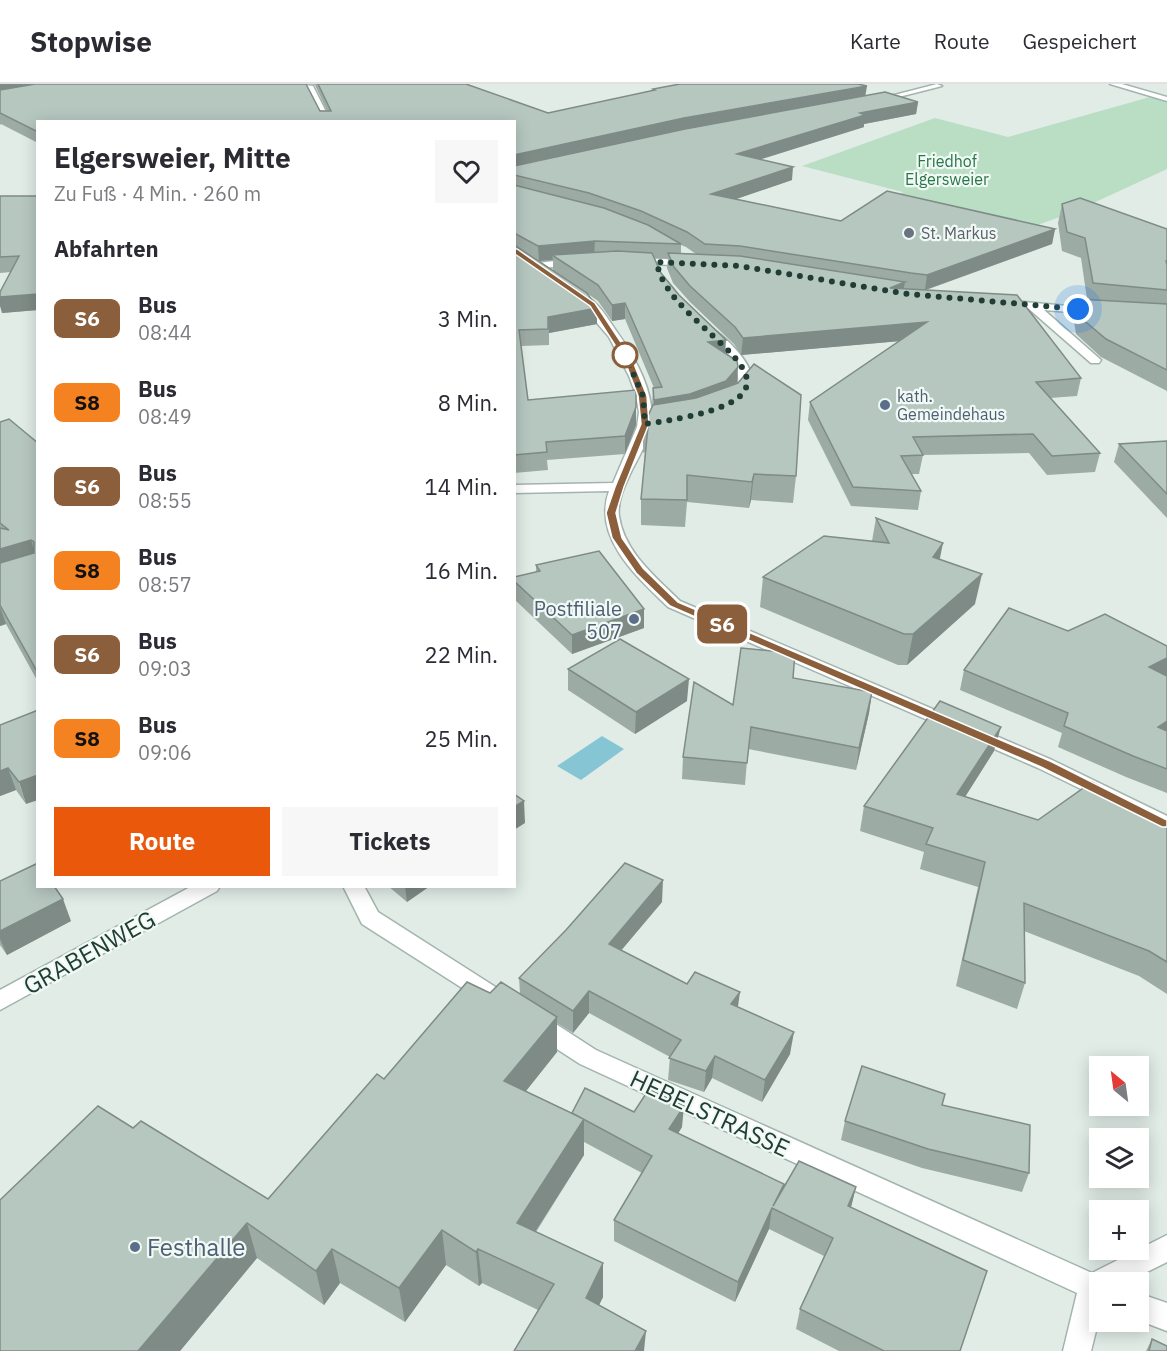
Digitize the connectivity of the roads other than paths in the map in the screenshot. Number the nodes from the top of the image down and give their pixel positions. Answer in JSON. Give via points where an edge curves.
{"nodes":[{"id":1,"x":302,"y":84,"type":"edge"},
{"id":2,"x":1114,"y":84,"type":"edge"},
{"id":3,"x":942,"y":86,"type":"edge"},
{"id":4,"x":1167,"y":99,"type":"edge"},
{"id":5,"x":867,"y":100,"type":"edge"},
{"id":6,"x":326,"y":120,"type":"edge"},
{"id":7,"x":686,"y":252,"type":"edge"},
{"id":8,"x":525,"y":257,"type":"edge"},
{"id":9,"x":593,"y":261,"type":"edge"},
{"id":10,"x":617,"y":261,"type":"edge"},
{"id":11,"x":538,"y":266,"type":"junction"},
{"id":12,"x":549,"y":274,"type":"edge"},
{"id":13,"x":572,"y":290,"type":"edge"},
{"id":14,"x":988,"y":301,"type":"edge"},
{"id":15,"x":1033,"y":306,"type":"junction"},
{"id":16,"x":1111,"y":312,"type":"edge"},
{"id":17,"x":696,"y":319,"type":"edge"},
{"id":18,"x":1095,"y":360,"type":"dead end"},
{"id":19,"x":728,"y":405,"type":"edge"},
{"id":20,"x":619,"y":487,"type":"junction"},
{"id":21,"x":516,"y":489,"type":"edge"},
{"id":22,"x":1167,"y":824,"type":"edge"},
{"id":23,"x":206,"y":888,"type":"edge"},
{"id":24,"x":355,"y":888,"type":"edge"},
{"id":25,"x":0,"y":1001,"type":"edge"},
{"id":26,"x":1167,"y":1248,"type":"edge"},
{"id":27,"x":1123,"y":1272,"type":"edge"},
{"id":28,"x":1089,"y":1282,"type":"edge"},
{"id":29,"x":1149,"y":1310,"type":"edge"},
{"id":30,"x":1089,"y":1314,"type":"edge"},
{"id":31,"x":1167,"y":1317,"type":"edge"},
{"id":32,"x":1077,"y":1351,"type":"edge"}],
"edges":[{"from":1,"to":6,"type":"street","via":[[309,88]]},
{"from":2,"to":4,"type":"street"},
{"from":3,"to":5,"type":"street"},
{"from":7,"to":10,"type":"street","via":[[699,263],[658,266]]},
{"from":8,"to":11,"type":"street"},
{"from":9,"to":11,"type":"street"},
{"from":11,"to":12,"type":"street"},
{"from":13,"to":20,"type":"street","via":[[593,305],[628,359],[650,424]]},
{"from":14,"to":15,"type":"street"},
{"from":15,"to":16,"type":"street"},
{"from":15,"to":18,"type":"street"},
{"from":17,"to":19,"type":"street","via":[[737,358],[747,377],[746,388]]},
{"from":20,"to":21,"type":"street"},
{"from":20,"to":22,"type":"street","via":[[611,513],[617,538],[640,570],[674,604],[1046,764]]},
{"from":23,"to":25,"type":"street","name":"GRABENWEG"},
{"from":24,"to":28,"type":"street","name":"HEBELSTRASSE","via":[[370,918],[588,1057]]},
{"from":26,"to":27,"type":"street"},
{"from":29,"to":31,"type":"street"},
{"from":30,"to":32,"type":"street"}]}
